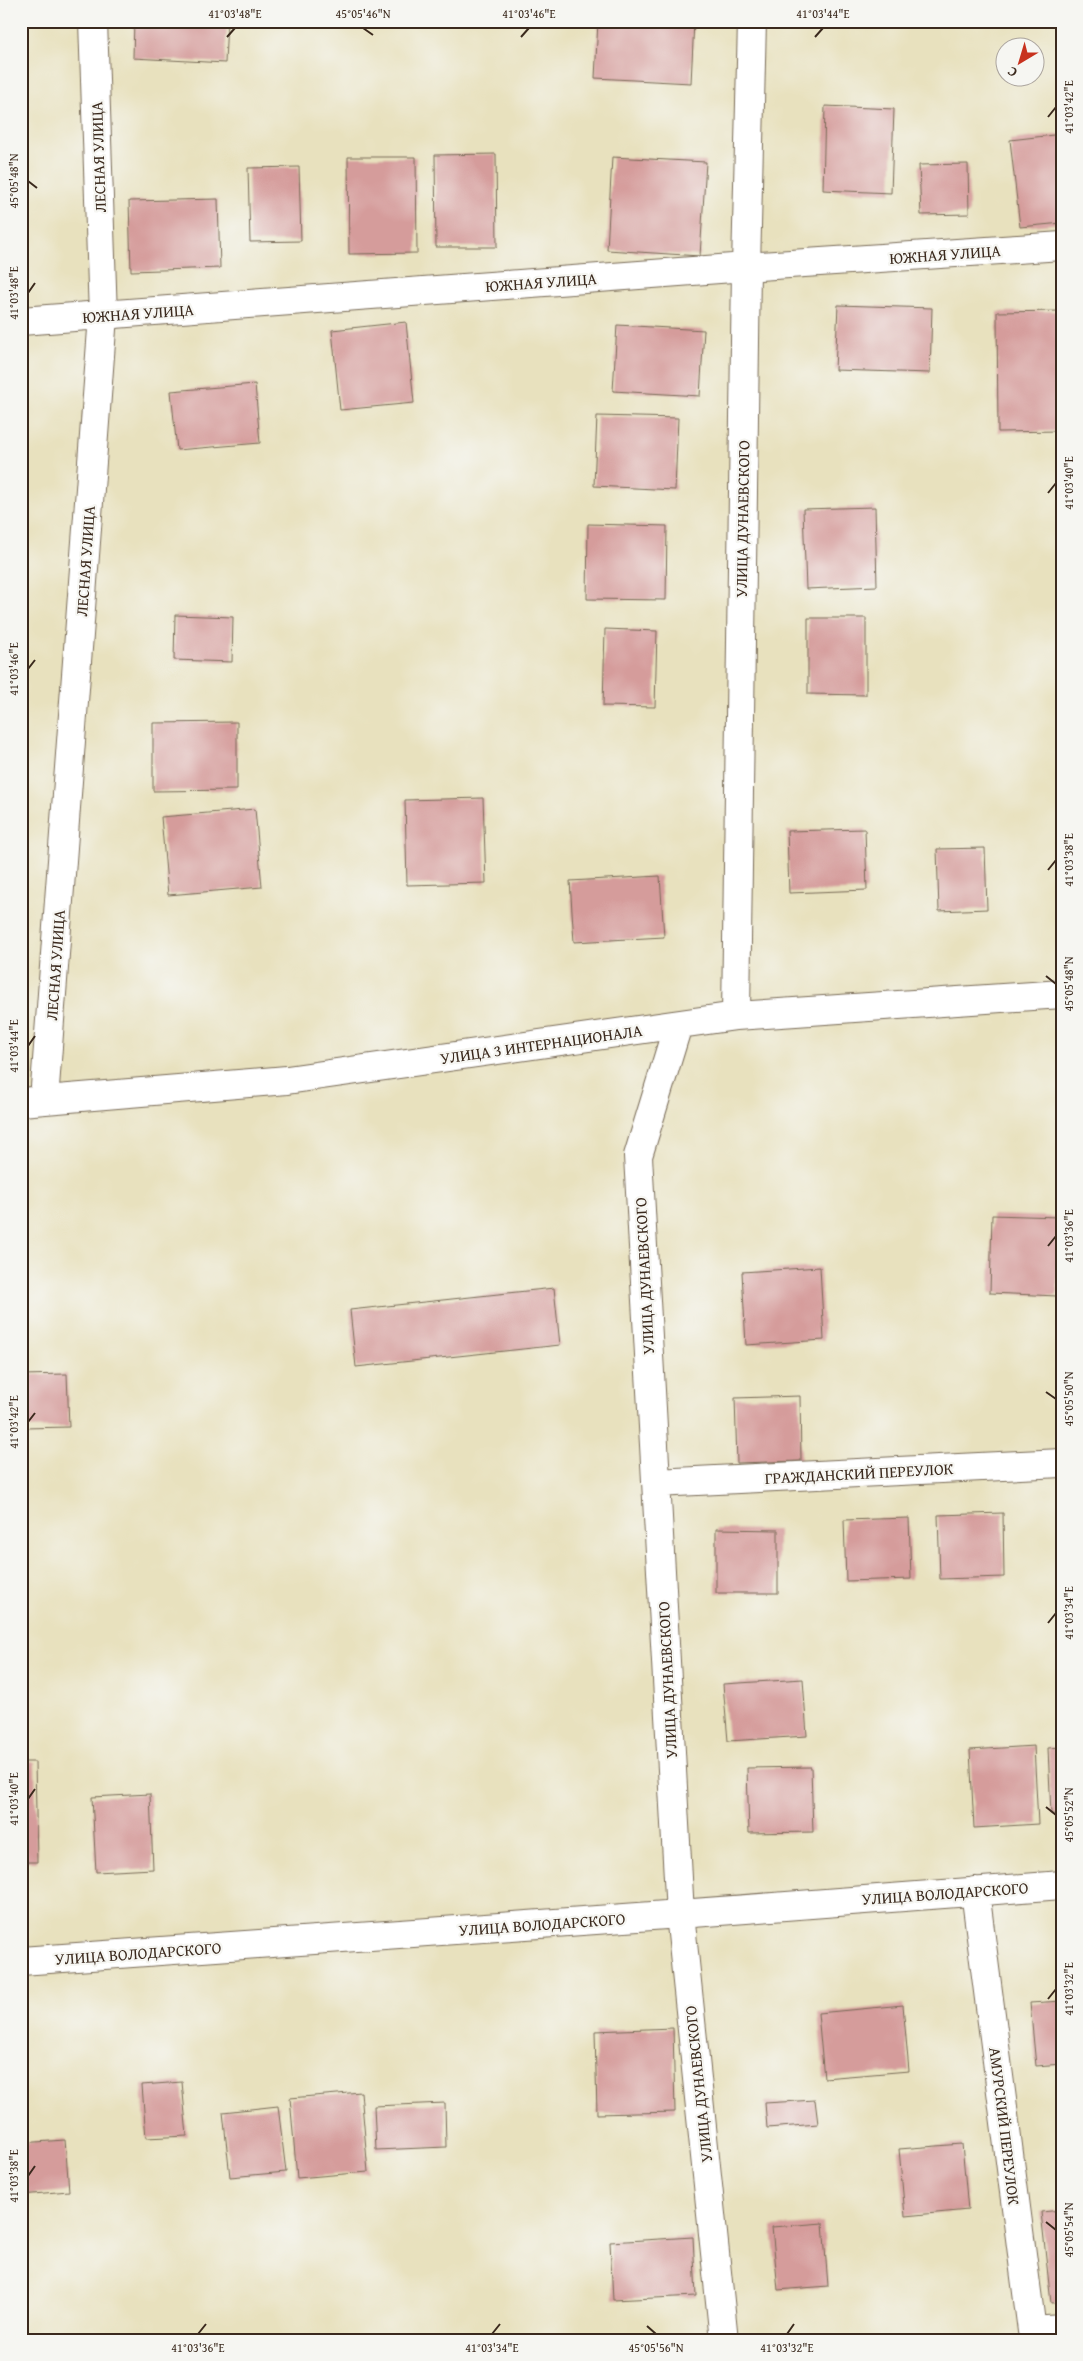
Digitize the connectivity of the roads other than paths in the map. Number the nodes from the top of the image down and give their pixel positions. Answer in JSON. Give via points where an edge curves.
{"nodes":[{"id":1,"x":94,"y":21,"type":"edge"},
{"id":2,"x":752,"y":21,"type":"edge"},
{"id":3,"x":1062,"y":246,"type":"edge"},
{"id":4,"x":746,"y":267,"type":"junction"},
{"id":5,"x":104,"y":316,"type":"junction"},
{"id":6,"x":21,"y":321,"type":"edge"},
{"id":7,"x":1062,"y":994,"type":"edge"},
{"id":8,"x":736,"y":1016,"type":"junction"},
{"id":9,"x":678,"y":1025,"type":"junction"},
{"id":10,"x":33,"y":1101,"type":"edge"},
{"id":11,"x":1062,"y":1463,"type":"edge"},
{"id":12,"x":656,"y":1483,"type":"junction"},
{"id":13,"x":1062,"y":1884,"type":"edge"},
{"id":14,"x":975,"y":1891,"type":"junction"},
{"id":15,"x":680,"y":1914,"type":"junction"},
{"id":16,"x":21,"y":1961,"type":"edge"},
{"id":17,"x":1062,"y":2329,"type":"edge"},
{"id":18,"x":724,"y":2340,"type":"edge"}],
"edges":[{"from":1,"to":5,"type":"street","name":"ЛЕСНАЯ УЛИЦА"},
{"from":2,"to":4,"type":"street","name":"УЛИЦА ДУНАЕВСКОГО"},
{"from":3,"to":4,"type":"street","name":"ЮЖНАЯ УЛИЦА"},
{"from":4,"to":5,"type":"street","name":"ЮЖНАЯ УЛИЦА"},
{"from":4,"to":8,"type":"street","name":"УЛИЦА ДУНАЕВСКОГО"},
{"from":5,"to":6,"type":"street","name":"ЮЖНАЯ УЛИЦА"},
{"from":5,"to":10,"type":"street","name":"ЛЕСНАЯ УЛИЦА"},
{"from":7,"to":8,"type":"street","name":"УЛИЦА 3 ИНТЕРНАЦИОНАЛА"},
{"from":8,"to":9,"type":"street","name":"УЛИЦА 3 ИНТЕРНАЦИОНАЛА"},
{"from":9,"to":10,"type":"street","name":"УЛИЦА 3 ИНТЕРНАЦИОНАЛА","via":[[287,1080]]},
{"from":9,"to":12,"type":"street","name":"УЛИЦА ДУНАЕВСКОГО","via":[[638,1156]]},
{"from":11,"to":12,"type":"street","name":"ГРАЖДАНСКИЙ ПЕРЕУЛОК"},
{"from":12,"to":15,"type":"street","name":"УЛИЦА ДУНАЕВСКОГО"},
{"from":13,"to":14,"type":"street","name":"УЛИЦА ВОЛОДАРСКОГО"},
{"from":14,"to":15,"type":"street","name":"УЛИЦА ВОЛОДАРСКОГО"},
{"from":14,"to":17,"type":"street","name":"АМУРСКИЙ ПЕРЕУЛОК","via":[[1032,2332]]},
{"from":15,"to":16,"type":"street","name":"УЛИЦА ВОЛОДАРСКОГО"},
{"from":15,"to":18,"type":"street","name":"УЛИЦА ДУНАЕВСКОГО"}]}
